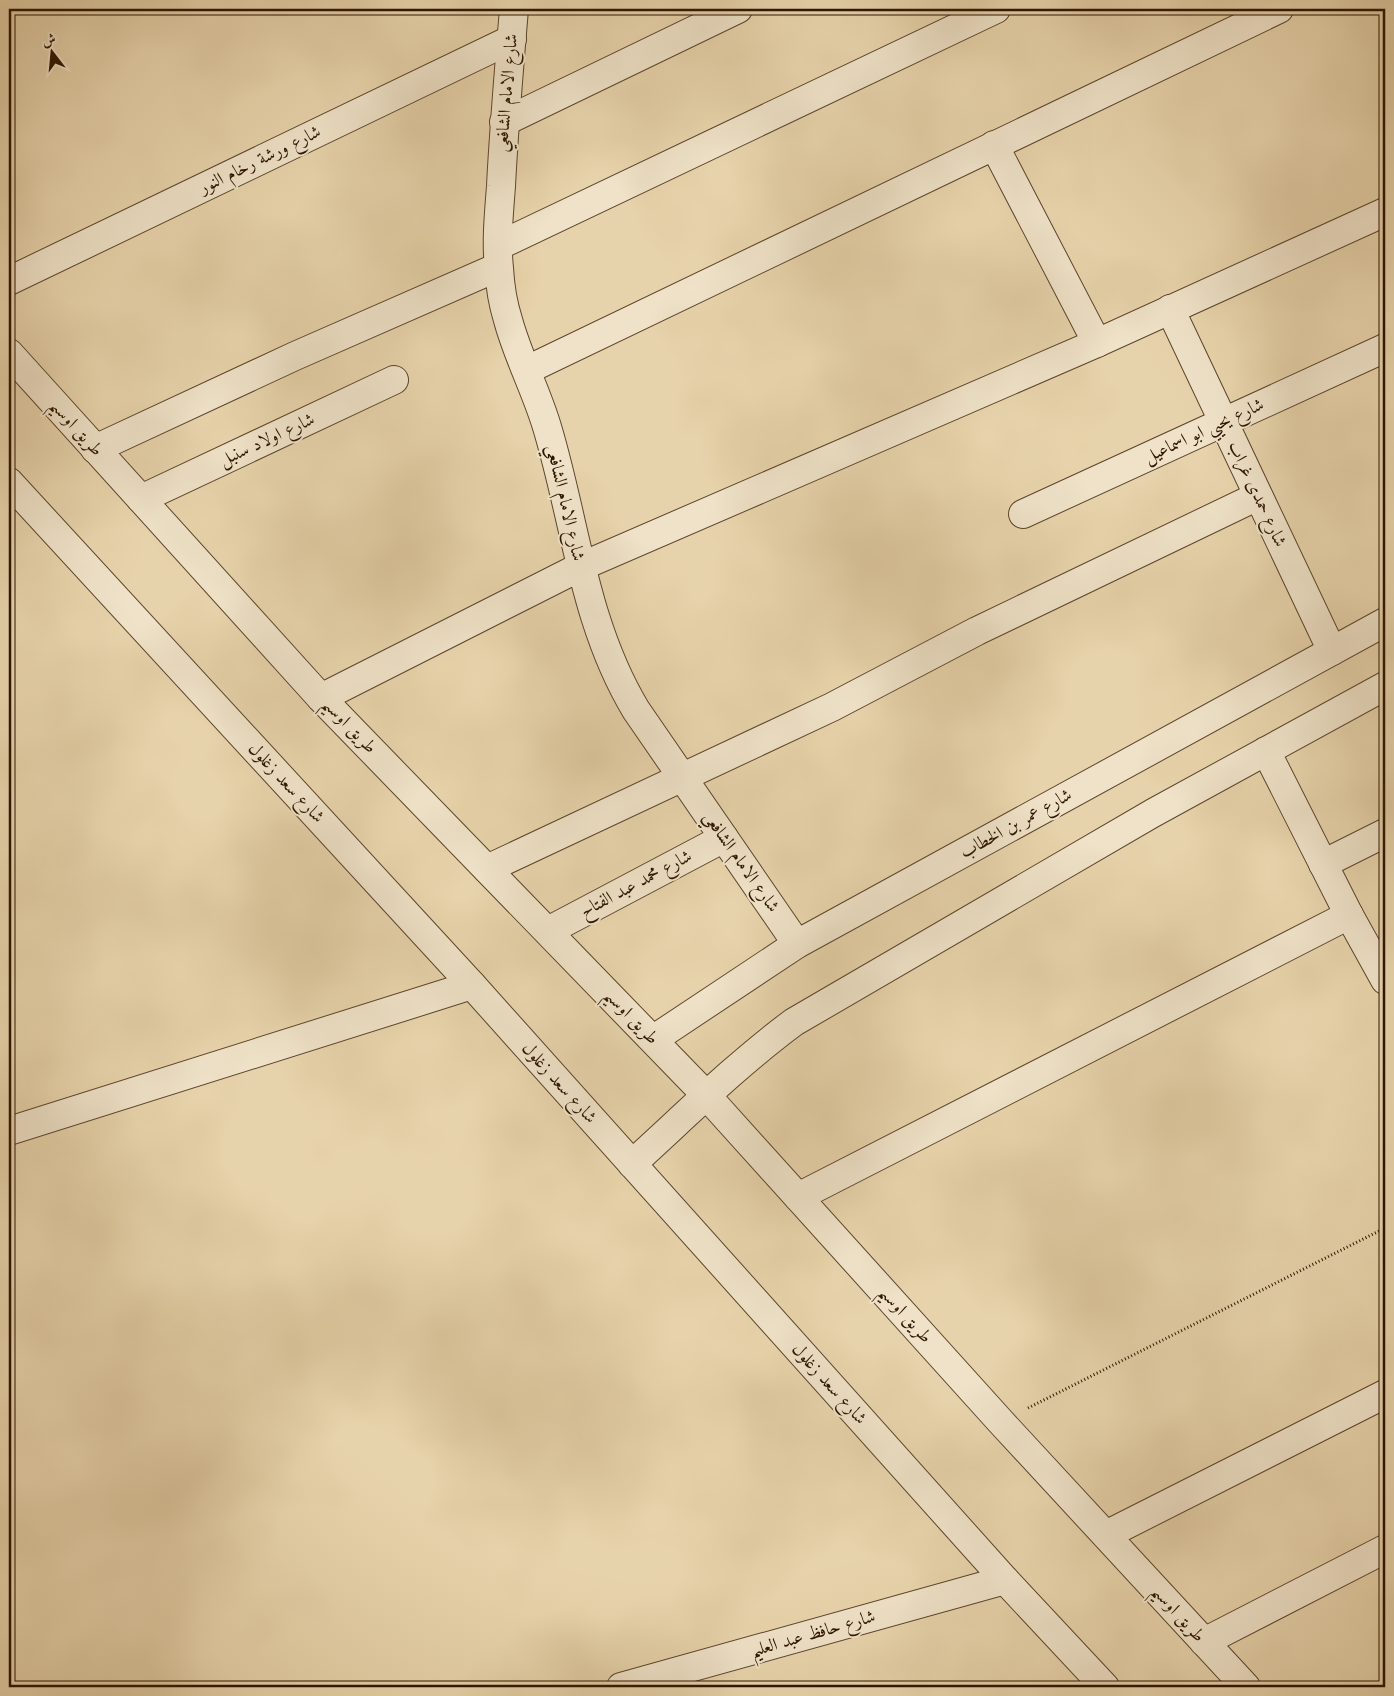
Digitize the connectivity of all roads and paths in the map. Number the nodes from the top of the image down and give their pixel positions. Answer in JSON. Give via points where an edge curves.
{"nodes":[{"id":1,"x":514,"y":9,"type":"edge"},
{"id":2,"x":738,"y":9,"type":"edge"},
{"id":3,"x":996,"y":9,"type":"edge"},
{"id":4,"x":1279,"y":9,"type":"edge"},
{"id":5,"x":512,"y":38,"type":"junction"},
{"id":6,"x":504,"y":122,"type":"junction"},
{"id":7,"x":994,"y":145,"type":"junction"},
{"id":8,"x":1385,"y":212,"type":"edge"},
{"id":9,"x":498,"y":256,"type":"junction"},
{"id":10,"x":9,"y":281,"type":"edge"},
{"id":11,"x":1170,"y":309,"type":"junction"},
{"id":12,"x":1097,"y":343,"type":"junction"},
{"id":13,"x":1385,"y":348,"type":"edge"},
{"id":14,"x":9,"y":354,"type":"edge"},
{"id":15,"x":527,"y":370,"type":"junction"},
{"id":16,"x":394,"y":380,"type":"dead end"},
{"id":17,"x":1224,"y":422,"type":"junction"},
{"id":18,"x":95,"y":449,"type":"junction"},
{"id":19,"x":9,"y":482,"type":"edge"},
{"id":20,"x":1258,"y":496,"type":"junction"},
{"id":21,"x":140,"y":499,"type":"junction"},
{"id":22,"x":1023,"y":514,"type":"dead end"},
{"id":23,"x":580,"y":567,"type":"junction"},
{"id":24,"x":1385,"y":622,"type":"edge"},
{"id":25,"x":1332,"y":651,"type":"junction"},
{"id":26,"x":1385,"y":686,"type":"edge"},
{"id":27,"x":321,"y":698,"type":"junction"},
{"id":28,"x":1266,"y":751,"type":"junction"},
{"id":29,"x":682,"y":777,"type":"junction"},
{"id":30,"x":1385,"y":834,"type":"edge"},
{"id":31,"x":724,"y":838,"type":"junction"},
{"id":32,"x":1323,"y":864,"type":"junction"},
{"id":33,"x":487,"y":869,"type":"junction"},
{"id":34,"x":1349,"y":915,"type":"junction"},
{"id":35,"x":548,"y":931,"type":"junction"},
{"id":36,"x":797,"y":944,"type":"junction"},
{"id":37,"x":1385,"y":980,"type":"edge"},
{"id":38,"x":472,"y":985,"type":"junction"},
{"id":39,"x":654,"y":1039,"type":"junction"},
{"id":40,"x":706,"y":1095,"type":"junction"},
{"id":41,"x":9,"y":1131,"type":"edge"},
{"id":42,"x":632,"y":1164,"type":"junction"},
{"id":43,"x":798,"y":1197,"type":"junction"},
{"id":44,"x":1385,"y":1228,"type":"edge"},
{"id":45,"x":1385,"y":1394,"type":"edge"},
{"id":46,"x":1001,"y":1422,"type":"junction"},
{"id":47,"x":1106,"y":1535,"type":"junction"},
{"id":48,"x":1385,"y":1549,"type":"edge"},
{"id":49,"x":1005,"y":1580,"type":"junction"},
{"id":50,"x":1204,"y":1642,"type":"junction"},
{"id":51,"x":621,"y":1687,"type":"edge"},
{"id":52,"x":1105,"y":1687,"type":"edge"},
{"id":53,"x":1246,"y":1687,"type":"edge"}],
"edges":[{"from":1,"to":5,"type":"street","name":"شارع الامام الشافعي"},
{"from":2,"to":6,"type":"street"},
{"from":3,"to":9,"type":"street"},
{"from":4,"to":7,"type":"street"},
{"from":5,"to":6,"type":"street","name":"شارع الامام الشافعي"},
{"from":5,"to":10,"type":"street","name":"شارع ورشة رخام النور"},
{"from":6,"to":9,"type":"street","name":"شارع الامام الشافعي"},
{"from":7,"to":12,"type":"street"},
{"from":7,"to":15,"type":"street"},
{"from":8,"to":11,"type":"street"},
{"from":9,"to":15,"type":"street","name":"شارع الامام الشافعي","via":[[508,320]]},
{"from":9,"to":18,"type":"street","via":[[295,356]]},
{"from":11,"to":12,"type":"street"},
{"from":11,"to":17,"type":"street","name":"شارع حمدى غراب"},
{"from":12,"to":23,"type":"street"},
{"from":13,"to":17,"type":"street","name":"شارع يحيي ابو اسماعيل"},
{"from":14,"to":18,"type":"street","name":"طريق اوسيم"},
{"from":15,"to":23,"type":"street","name":"شارع الامام الشافعي","via":[[547,428]]},
{"from":16,"to":21,"type":"street","name":"شارع اولاد سنبل"},
{"from":17,"to":20,"type":"street","name":"شارع حمدى غراب"},
{"from":17,"to":22,"type":"street","name":"شارع يحيي ابو اسماعيل"},
{"from":18,"to":21,"type":"street","name":"طريق اوسيم"},
{"from":19,"to":38,"type":"street","name":"شارع سعد زغلول"},
{"from":20,"to":25,"type":"street","name":"شارع حمدى غراب"},
{"from":20,"to":29,"type":"street","via":[[977,632],[832,707]]},
{"from":21,"to":27,"type":"street","name":"طريق اوسيم"},
{"from":23,"to":27,"type":"street"},
{"from":23,"to":29,"type":"street","name":"شارع الامام الشافعي","via":[[599,632],[615,672],[636,710]]},
{"from":24,"to":25,"type":"street","name":"شارع عمر بن الخطاب"},
{"from":25,"to":36,"type":"street","name":"شارع عمر بن الخطاب"},
{"from":26,"to":28,"type":"street"},
{"from":27,"to":33,"type":"street","name":"طريق اوسيم"},
{"from":28,"to":32,"type":"street"},
{"from":28,"to":40,"type":"street","via":[[828,1001],[763,1045]]},
{"from":29,"to":31,"type":"street","name":"شارع الامام الشافعي"},
{"from":29,"to":33,"type":"street"},
{"from":30,"to":32,"type":"street"},
{"from":31,"to":35,"type":"street","name":"شارع محمد عبد الفتاح"},
{"from":31,"to":36,"type":"street","name":"شارع الامام الشافعي"},
{"from":32,"to":34,"type":"street"},
{"from":33,"to":35,"type":"street","name":"طريق اوسيم"},
{"from":34,"to":37,"type":"street"},
{"from":34,"to":43,"type":"street"},
{"from":35,"to":39,"type":"street","name":"طريق اوسيم"},
{"from":36,"to":39,"type":"street","name":"شارع عمر بن الخطاب"},
{"from":38,"to":41,"type":"street"},
{"from":38,"to":42,"type":"street","name":"شارع سعد زغلول"},
{"from":39,"to":40,"type":"street","name":"طريق اوسيم"},
{"from":40,"to":42,"type":"street"},
{"from":40,"to":43,"type":"street","name":"طريق اوسيم"},
{"from":42,"to":49,"type":"street","name":"شارع سعد زغلول"},
{"from":43,"to":46,"type":"street","name":"طريق اوسيم"},
{"from":44,"to":46,"type":"path"},
{"from":45,"to":47,"type":"street"},
{"from":46,"to":47,"type":"street","name":"طريق اوسيم"},
{"from":47,"to":50,"type":"street","name":"طريق اوسيم"},
{"from":48,"to":50,"type":"street"},
{"from":49,"to":51,"type":"street","name":"شارع حافظ عبد العليم"},
{"from":49,"to":52,"type":"street","name":"شارع سعد زغلول"},
{"from":50,"to":53,"type":"street","name":"طريق اوسيم"}]}
